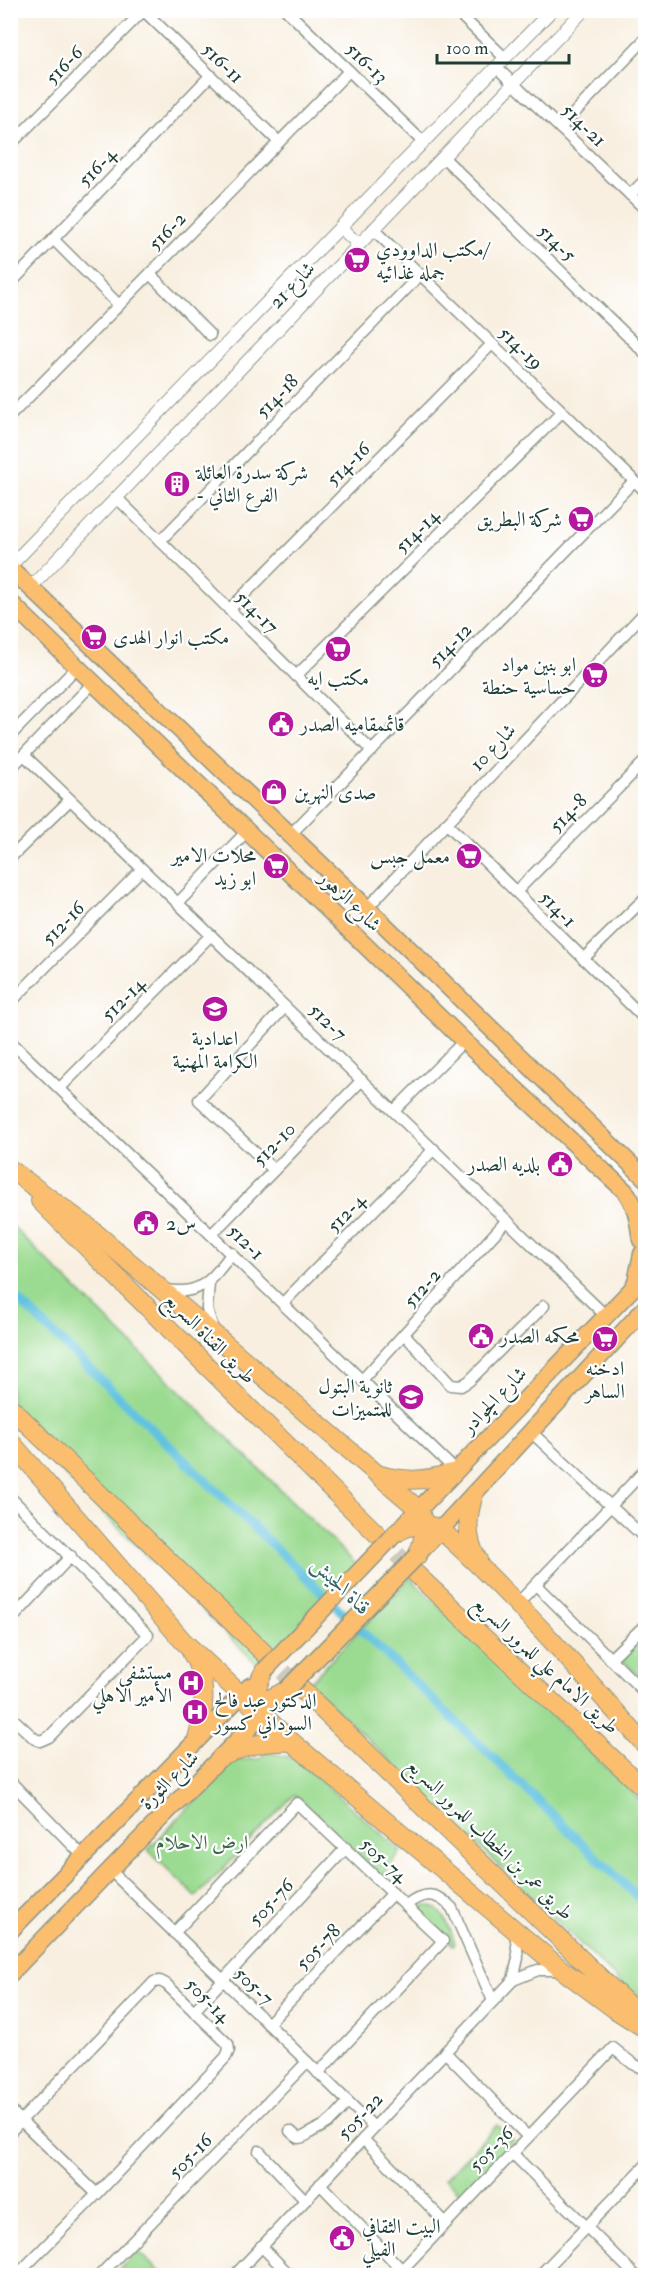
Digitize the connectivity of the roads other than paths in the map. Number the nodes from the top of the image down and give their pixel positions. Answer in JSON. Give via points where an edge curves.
{"nodes":[{"id":1,"x":286,"y":10,"type":"edge"},
{"id":2,"x":455,"y":10,"type":"edge"},
{"id":3,"x":552,"y":10,"type":"edge"},
{"id":4,"x":584,"y":10,"type":"edge"},
{"id":5,"x":143,"y":11,"type":"edge"},
{"id":6,"x":645,"y":38,"type":"edge"},
{"id":7,"x":501,"y":63,"type":"junction"},
{"id":8,"x":349,"y":71,"type":"junction"},
{"id":9,"x":210,"y":76,"type":"junction"},
{"id":10,"x":514,"y":83,"type":"junction"},
{"id":11,"x":560,"y":128,"type":"junction"},
{"id":12,"x":279,"y":142,"type":"junction"},
{"id":13,"x":423,"y":142,"type":"junction"},
{"id":14,"x":10,"y":146,"type":"edge"},
{"id":15,"x":444,"y":158,"type":"junction"},
{"id":16,"x":645,"y":179,"type":"edge"},
{"id":17,"x":630,"y":195,"type":"junction"},
{"id":18,"x":645,"y":210,"type":"edge"},
{"id":19,"x":340,"y":227,"type":"junction"},
{"id":20,"x":373,"y":229,"type":"junction"},
{"id":21,"x":53,"y":239,"type":"junction"},
{"id":22,"x":358,"y":244,"type":"junction"},
{"id":23,"x":150,"y":274,"type":"junction"},
{"id":24,"x":420,"y":275,"type":"junction"},
{"id":25,"x":10,"y":284,"type":"edge"},
{"id":26,"x":120,"y":305,"type":"junction"},
{"id":27,"x":210,"y":334,"type":"dead end"},
{"id":28,"x":492,"y":344,"type":"junction"},
{"id":29,"x":645,"y":354,"type":"edge"},
{"id":30,"x":13,"y":408,"type":"edge"},
{"id":31,"x":562,"y":412,"type":"junction"},
{"id":32,"x":634,"y":481,"type":"junction"},
{"id":33,"x":645,"y":492,"type":"edge"},
{"id":34,"x":117,"y":498,"type":"junction"},
{"id":35,"x":160,"y":541,"type":"junction"},
{"id":36,"x":10,"y":567,"type":"edge"},
{"id":37,"x":31,"y":587,"type":"junction"},
{"id":38,"x":10,"y":602,"type":"edge"},
{"id":39,"x":229,"y":610,"type":"junction"},
{"id":40,"x":645,"y":611,"type":"edge"},
{"id":41,"x":78,"y":666,"type":"junction"},
{"id":42,"x":296,"y":676,"type":"junction"},
{"id":43,"x":93,"y":683,"type":"junction"},
{"id":44,"x":10,"y":736,"type":"edge"},
{"id":45,"x":372,"y":751,"type":"junction"},
{"id":46,"x":24,"y":755,"type":"junction"},
{"id":47,"x":645,"y":760,"type":"edge"},
{"id":48,"x":10,"y":769,"type":"edge"},
{"id":49,"x":70,"y":800,"type":"junction"},
{"id":50,"x":446,"y":823,"type":"junction"},
{"id":51,"x":248,"y":830,"type":"junction"},
{"id":52,"x":291,"y":834,"type":"junction"},
{"id":53,"x":10,"y":858,"type":"edge"},
{"id":54,"x":142,"y":868,"type":"junction"},
{"id":55,"x":516,"y":892,"type":"junction"},
{"id":56,"x":645,"y":897,"type":"edge"},
{"id":57,"x":178,"y":903,"type":"junction"},
{"id":58,"x":367,"y":908,"type":"junction"},
{"id":59,"x":211,"y":935,"type":"junction"},
{"id":60,"x":584,"y":959,"type":"junction"},
{"id":61,"x":10,"y":1003,"type":"edge"},
{"id":62,"x":285,"y":1006,"type":"junction"},
{"id":63,"x":645,"y":1020,"type":"edge"},
{"id":64,"x":10,"y":1041,"type":"edge"},
{"id":65,"x":464,"y":1041,"type":"junction"},
{"id":66,"x":362,"y":1080,"type":"junction"},
{"id":67,"x":552,"y":1087,"type":"junction"},
{"id":68,"x":60,"y":1089,"type":"junction"},
{"id":69,"x":533,"y":1104,"type":"junction"},
{"id":70,"x":394,"y":1111,"type":"junction"},
{"id":71,"x":434,"y":1149,"type":"junction"},
{"id":72,"x":274,"y":1170,"type":"junction"},
{"id":73,"x":10,"y":1171,"type":"edge"},
{"id":74,"x":645,"y":1179,"type":"edge"},
{"id":75,"x":507,"y":1220,"type":"junction"},
{"id":76,"x":645,"y":1221,"type":"edge"},
{"id":77,"x":212,"y":1234,"type":"junction"},
{"id":78,"x":643,"y":1252,"type":"edge"},
{"id":79,"x":232,"y":1253,"type":"junction"},
{"id":80,"x":209,"y":1283,"type":"junction"},
{"id":81,"x":162,"y":1288,"type":"junction"},
{"id":82,"x":283,"y":1303,"type":"junction"},
{"id":83,"x":544,"y":1306,"type":"dead end"},
{"id":84,"x":645,"y":1308,"type":"edge"},
{"id":85,"x":606,"y":1316,"type":"junction"},
{"id":86,"x":216,"y":1334,"type":"junction"},
{"id":87,"x":404,"y":1334,"type":"junction"},
{"id":88,"x":363,"y":1379,"type":"junction"},
{"id":89,"x":10,"y":1407,"type":"edge"},
{"id":90,"x":530,"y":1431,"type":"junction"},
{"id":91,"x":10,"y":1441,"type":"edge"},
{"id":92,"x":645,"y":1469,"type":"edge"},
{"id":93,"x":453,"y":1472,"type":"junction"},
{"id":94,"x":378,"y":1474,"type":"junction"},
{"id":95,"x":474,"y":1494,"type":"junction"},
{"id":96,"x":10,"y":1497,"type":"edge"},
{"id":97,"x":610,"y":1506,"type":"junction"},
{"id":98,"x":425,"y":1525,"type":"junction"},
{"id":99,"x":386,"y":1535,"type":"junction"},
{"id":100,"x":645,"y":1539,"type":"edge"},
{"id":101,"x":71,"y":1556,"type":"junction"},
{"id":102,"x":416,"y":1564,"type":"junction"},
{"id":103,"x":483,"y":1569,"type":"junction"},
{"id":104,"x":536,"y":1585,"type":"junction"},
{"id":105,"x":517,"y":1604,"type":"junction"},
{"id":106,"x":10,"y":1621,"type":"edge"},
{"id":107,"x":645,"y":1624,"type":"edge"},
{"id":108,"x":183,"y":1641,"type":"junction"},
{"id":109,"x":610,"y":1659,"type":"junction"},
{"id":110,"x":265,"y":1662,"type":"junction"},
{"id":111,"x":294,"y":1690,"type":"junction"},
{"id":112,"x":645,"y":1694,"type":"edge"},
{"id":113,"x":255,"y":1702,"type":"junction"},
{"id":114,"x":10,"y":1716,"type":"edge"},
{"id":115,"x":196,"y":1739,"type":"junction"},
{"id":116,"x":292,"y":1742,"type":"junction"},
{"id":117,"x":645,"y":1746,"type":"edge"},
{"id":118,"x":221,"y":1758,"type":"junction"},
{"id":119,"x":10,"y":1781,"type":"edge"},
{"id":120,"x":645,"y":1790,"type":"edge"},
{"id":121,"x":346,"y":1848,"type":"junction"},
{"id":122,"x":83,"y":1856,"type":"junction"},
{"id":123,"x":110,"y":1870,"type":"junction"},
{"id":124,"x":393,"y":1893,"type":"junction"},
{"id":125,"x":406,"y":1905,"type":"junction"},
{"id":126,"x":515,"y":1928,"type":"junction"},
{"id":127,"x":10,"y":1931,"type":"edge"},
{"id":128,"x":174,"y":1933,"type":"junction"},
{"id":129,"x":561,"y":1970,"type":"junction"},
{"id":130,"x":10,"y":1974,"type":"edge"},
{"id":131,"x":222,"y":1980,"type":"junction"},
{"id":132,"x":513,"y":1980,"type":"junction"},
{"id":133,"x":494,"y":2001,"type":"junction"},
{"id":134,"x":194,"y":2011,"type":"junction"},
{"id":135,"x":645,"y":2021,"type":"edge"},
{"id":136,"x":268,"y":2024,"type":"junction"},
{"id":137,"x":645,"y":2029,"type":"edge"},
{"id":138,"x":445,"y":2052,"type":"junction"},
{"id":139,"x":307,"y":2062,"type":"junction"},
{"id":140,"x":645,"y":2070,"type":"edge"},
{"id":141,"x":318,"y":2073,"type":"junction"},
{"id":142,"x":348,"y":2102,"type":"junction"},
{"id":143,"x":10,"y":2110,"type":"edge"},
{"id":144,"x":21,"y":2121,"type":"junction"},
{"id":145,"x":374,"y":2127,"type":"junction"},
{"id":146,"x":10,"y":2132,"type":"edge"},
{"id":147,"x":290,"y":2132,"type":"dead end"},
{"id":148,"x":528,"y":2137,"type":"junction"},
{"id":149,"x":363,"y":2139,"type":"junction"},
{"id":150,"x":259,"y":2151,"type":"dead end"},
{"id":151,"x":512,"y":2153,"type":"junction"},
{"id":152,"x":645,"y":2165,"type":"edge"},
{"id":153,"x":320,"y":2184,"type":"junction"},
{"id":154,"x":97,"y":2194,"type":"junction"},
{"id":155,"x":305,"y":2200,"type":"junction"},
{"id":156,"x":446,"y":2223,"type":"junction"},
{"id":157,"x":586,"y":2226,"type":"junction"},
{"id":158,"x":261,"y":2246,"type":"junction"},
{"id":159,"x":399,"y":2273,"type":"edge"},
{"id":160,"x":16,"y":2276,"type":"edge"},
{"id":161,"x":99,"y":2276,"type":"edge"},
{"id":162,"x":234,"y":2276,"type":"edge"},
{"id":163,"x":291,"y":2276,"type":"edge"},
{"id":164,"x":539,"y":2276,"type":"edge"},
{"id":165,"x":636,"y":2276,"type":"edge"}],
"edges":[{"from":1,"to":8,"type":"street","name":"516-13"},
{"from":2,"to":7,"type":"street","name":"514-21"},
{"from":3,"to":7,"type":"street","name":"شارع 21"},
{"from":4,"to":10,"type":"street","name":"شارع 21"},
{"from":5,"to":9,"type":"street","name":"516-11"},
{"from":5,"to":14,"type":"street","name":"516-6"},
{"from":6,"to":11,"type":"street"},
{"from":7,"to":10,"type":"street","name":"514-21"},
{"from":7,"to":13,"type":"street","name":"شارع 21"},
{"from":8,"to":12,"type":"street","name":"516-2"},
{"from":8,"to":13,"type":"street","name":"516-13"},
{"from":9,"to":12,"type":"street","name":"516-11"},
{"from":9,"to":21,"type":"street","name":"516-4"},
{"from":10,"to":11,"type":"street","name":"514-21"},
{"from":10,"to":15,"type":"street","name":"شارع 21"},
{"from":11,"to":17,"type":"street","name":"514-21"},
{"from":12,"to":23,"type":"street","name":"516-2"},
{"from":13,"to":19,"type":"street","name":"شارع 21"},
{"from":15,"to":20,"type":"street","name":"شارع 21"},
{"from":15,"to":29,"type":"street","name":"514-5"},
{"from":16,"to":17,"type":"street"},
{"from":17,"to":18,"type":"street","name":"514-21"},
{"from":19,"to":22,"type":"street"},
{"from":19,"to":36,"type":"street","name":"شارع 21"},
{"from":20,"to":22,"type":"street","name":"شارع 21"},
{"from":20,"to":24,"type":"street","name":"514-19"},
{"from":21,"to":25,"type":"street","name":"516-4"},
{"from":21,"to":26,"type":"street"},
{"from":22,"to":34,"type":"street","name":"شارع 21"},
{"from":23,"to":26,"type":"street","name":"516-2"},
{"from":23,"to":27,"type":"street"},
{"from":24,"to":28,"type":"street","name":"514-19"},
{"from":24,"to":35,"type":"street","name":"514-18"},
{"from":26,"to":30,"type":"street","name":"516-2"},
{"from":28,"to":31,"type":"street","name":"514-19"},
{"from":28,"to":39,"type":"street","name":"514-16"},
{"from":31,"to":32,"type":"street","name":"514-19"},
{"from":31,"to":42,"type":"street","name":"514-14"},
{"from":32,"to":33,"type":"street","name":"514-19"},
{"from":32,"to":45,"type":"street","name":"514-12"},
{"from":34,"to":35,"type":"street","name":"514-17"},
{"from":34,"to":37,"type":"street","name":"شارع 21"},
{"from":35,"to":39,"type":"street","name":"514-17"},
{"from":36,"to":37,"type":"main road","name":"شارع الزهور"},
{"from":37,"to":52,"type":"main road","name":"شارع الزهور"},
{"from":38,"to":41,"type":"main road","name":"شارع الزهور"},
{"from":39,"to":42,"type":"street","name":"514-17"},
{"from":40,"to":50,"type":"street","name":"شارع 10"},
{"from":41,"to":43,"type":"main road","name":"شارع الزهور"},
{"from":41,"to":44,"type":"street"},
{"from":42,"to":45,"type":"street","name":"514-17"},
{"from":43,"to":46,"type":"street"},
{"from":43,"to":51,"type":"main road","name":"شارع الزهور"},
{"from":45,"to":52,"type":"street","name":"514-12"},
{"from":46,"to":48,"type":"street"},
{"from":46,"to":49,"type":"street","name":"512-7"},
{"from":47,"to":55,"type":"street","name":"514-8"},
{"from":49,"to":53,"type":"street"},
{"from":49,"to":54,"type":"street","name":"512-7"},
{"from":50,"to":55,"type":"street","name":"514-1"},
{"from":50,"to":58,"type":"street","name":"شارع 10"},
{"from":51,"to":57,"type":"street"},
{"from":51,"to":65,"type":"main road","name":"شارع الزهور"},
{"from":52,"to":58,"type":"main road","name":"شارع الزهور"},
{"from":54,"to":57,"type":"street","name":"512-7"},
{"from":54,"to":61,"type":"street","name":"512-16"},
{"from":55,"to":60,"type":"street","name":"514-1"},
{"from":56,"to":60,"type":"street"},
{"from":57,"to":59,"type":"street","name":"512-7"},
{"from":58,"to":67,"type":"main road","name":"شارع الزهور"},
{"from":59,"to":62,"type":"street","name":"512-7"},
{"from":59,"to":68,"type":"street","name":"512-14"},
{"from":60,"to":63,"type":"street","name":"514-1"},
{"from":62,"to":66,"type":"street","name":"512-7"},
{"from":62,"to":72,"type":"street","via":[[199,1100]]},
{"from":64,"to":68,"type":"street","name":"512-1"},
{"from":65,"to":69,"type":"main road","name":"شارع الزهور"},
{"from":65,"to":70,"type":"street"},
{"from":66,"to":70,"type":"street","name":"512-7"},
{"from":66,"to":72,"type":"street","name":"512-10"},
{"from":67,"to":69,"type":"main road"},
{"from":67,"to":74,"type":"main road","name":"شارع الزهور"},
{"from":68,"to":77,"type":"street","name":"512-1"},
{"from":69,"to":78,"type":"main road","name":"شارع الزهور","via":[[633,1200]]},
{"from":70,"to":71,"type":"street","name":"512-7"},
{"from":71,"to":75,"type":"street","name":"512-7"},
{"from":71,"to":82,"type":"street","name":"512-4"},
{"from":72,"to":77,"type":"street","name":"512-10"},
{"from":73,"to":81,"type":"highway","via":[[84,1223]]},
{"from":73,"to":99,"type":"highway","name":"طريق القناة السريع"},
{"from":75,"to":85,"type":"street","name":"512-7"},
{"from":75,"to":87,"type":"street","name":"512-2"},
{"from":76,"to":78,"type":"main road","name":"شارع الچوادر"},
{"from":77,"to":79,"type":"street","name":"512-1"},
{"from":78,"to":85,"type":"main road","name":"شارع الچوادر","via":[[632,1289]]},
{"from":79,"to":80,"type":"street"},
{"from":79,"to":82,"type":"street","name":"512-1"},
{"from":80,"to":81,"type":"street","via":[[186,1291]]},
{"from":80,"to":86,"type":"street","via":[[207,1309]]},
{"from":81,"to":86,"type":"highway"},
{"from":82,"to":88,"type":"street","name":"512-1"},
{"from":83,"to":87,"type":"street","via":[[461,1386],[451,1385]]},
{"from":84,"to":90,"type":"main road"},
{"from":85,"to":93,"type":"main road","name":"شارع الچوادر"},
{"from":86,"to":94,"type":"highway"},
{"from":87,"to":88,"type":"street","name":"512-2"},
{"from":88,"to":93,"type":"street","name":"512-1"},
{"from":89,"to":110,"type":"highway"},
{"from":90,"to":95,"type":"main road"},
{"from":90,"to":97,"type":"street"},
{"from":91,"to":108,"type":"highway"},
{"from":92,"to":97,"type":"street"},
{"from":93,"to":94,"type":"highway","via":[[415,1481]]},
{"from":93,"to":98,"type":"main road","name":"شارع الچوادر"},
{"from":94,"to":98,"type":"highway"},
{"from":95,"to":98,"type":"main road"},
{"from":95,"to":103,"type":"highway","via":[[468,1513],[468,1533]]},
{"from":96,"to":101,"type":"street"},
{"from":97,"to":100,"type":"street"},
{"from":97,"to":104,"type":"street"},
{"from":98,"to":99,"type":"highway"},
{"from":98,"to":102,"type":"highway"},
{"from":98,"to":103,"type":"highway"},
{"from":99,"to":110,"type":"main road","bridge":true},
{"from":101,"to":106,"type":"street"},
{"from":101,"to":114,"type":"street","via":[[148,1635],[49,1737],[35,1739]]},
{"from":102,"to":111,"type":"main road","bridge":true},
{"from":102,"to":120,"type":"highway","name":"طريق الامام علي للمرور السريع"},
{"from":103,"to":105,"type":"highway"},
{"from":104,"to":105,"type":"street"},
{"from":104,"to":109,"type":"street"},
{"from":105,"to":117,"type":"highway"},
{"from":107,"to":109,"type":"street"},
{"from":108,"to":113,"type":"highway"},
{"from":108,"to":115,"type":"highway","via":[[194,1658],[204,1698],[203,1719]]},
{"from":109,"to":112,"type":"street"},
{"from":110,"to":113,"type":"highway"},
{"from":111,"to":113,"type":"highway"},
{"from":111,"to":135,"type":"highway","name":"طريق عمر بن الخطاب للمرور السريع"},
{"from":113,"to":115,"type":"main road","name":"شارع الثورة"},
{"from":113,"to":116,"type":"highway"},
{"from":113,"to":118,"type":"main road","name":"شارع الثورة"},
{"from":115,"to":122,"type":"main road","name":"شارع الثورة"},
{"from":116,"to":118,"type":"highway","via":[[243,1746]]},
{"from":116,"to":126,"type":"highway"},
{"from":118,"to":123,"type":"main road","name":"شارع الثورة"},
{"from":119,"to":122,"type":"street"},
{"from":121,"to":124,"type":"street","name":"505-74"},
{"from":121,"to":128,"type":"street","name":"505-74","via":[[297,1803]]},
{"from":121,"to":131,"type":"street","name":"505-76"},
{"from":122,"to":127,"type":"main road","name":"شارع الثورة"},
{"from":123,"to":128,"type":"street","name":"505-7"},
{"from":123,"to":130,"type":"main road","name":"شارع الثورة"},
{"from":124,"to":125,"type":"street","name":"505-74"},
{"from":124,"to":136,"type":"street","name":"505-78"},
{"from":125,"to":133,"type":"street","via":[[417,1896],[429,1895],[444,1900],[452,1908]]},
{"from":125,"to":141,"type":"street","name":"505-74","via":[[443,1941]]},
{"from":126,"to":129,"type":"highway"},
{"from":126,"to":132,"type":"street","via":[[518,1958]]},
{"from":128,"to":131,"type":"street","name":"505-7"},
{"from":129,"to":132,"type":"street","name":"505-22","via":[[538,1970]]},
{"from":129,"to":137,"type":"highway"},
{"from":131,"to":134,"type":"street","name":"505-76"},
{"from":131,"to":136,"type":"street","name":"505-7"},
{"from":132,"to":133,"type":"street","name":"505-22"},
{"from":133,"to":138,"type":"street","name":"505-22"},
{"from":134,"to":144,"type":"street","name":"505-14","via":[[166,1984],[154,1982]]},
{"from":134,"to":154,"type":"street","name":"505-14","via":[[228,2044],[226,2057]]},
{"from":136,"to":139,"type":"street","name":"505-7"},
{"from":138,"to":145,"type":"street","name":"505-22"},
{"from":138,"to":148,"type":"street"},
{"from":139,"to":141,"type":"street","name":"505-7"},
{"from":139,"to":161,"type":"street","name":"505-16"},
{"from":140,"to":148,"type":"street","name":"505-36","via":[[613,2048]]},
{"from":141,"to":142,"type":"street","name":"505-7"},
{"from":142,"to":145,"type":"street","name":"505-7"},
{"from":142,"to":147,"type":"street","via":[[327,2126],[305,2138]]},
{"from":143,"to":144,"type":"street"},
{"from":144,"to":146,"type":"street"},
{"from":144,"to":154,"type":"street"},
{"from":145,"to":149,"type":"street","name":"505-22"},
{"from":148,"to":151,"type":"street","name":"505-36"},
{"from":149,"to":153,"type":"street","name":"505-22"},
{"from":149,"to":156,"type":"street"},
{"from":150,"to":155,"type":"street"},
{"from":151,"to":156,"type":"street","name":"505-36"},
{"from":151,"to":157,"type":"street"},
{"from":152,"to":157,"type":"street"},
{"from":153,"to":155,"type":"street","name":"505-22"},
{"from":153,"to":159,"type":"street"},
{"from":154,"to":160,"type":"street"},
{"from":155,"to":158,"type":"street","name":"505-22"},
{"from":156,"to":159,"type":"street","name":"505-36"},
{"from":157,"to":164,"type":"street"},
{"from":157,"to":165,"type":"street"},
{"from":158,"to":162,"type":"street","name":"505-22"},
{"from":158,"to":163,"type":"street"}]}
